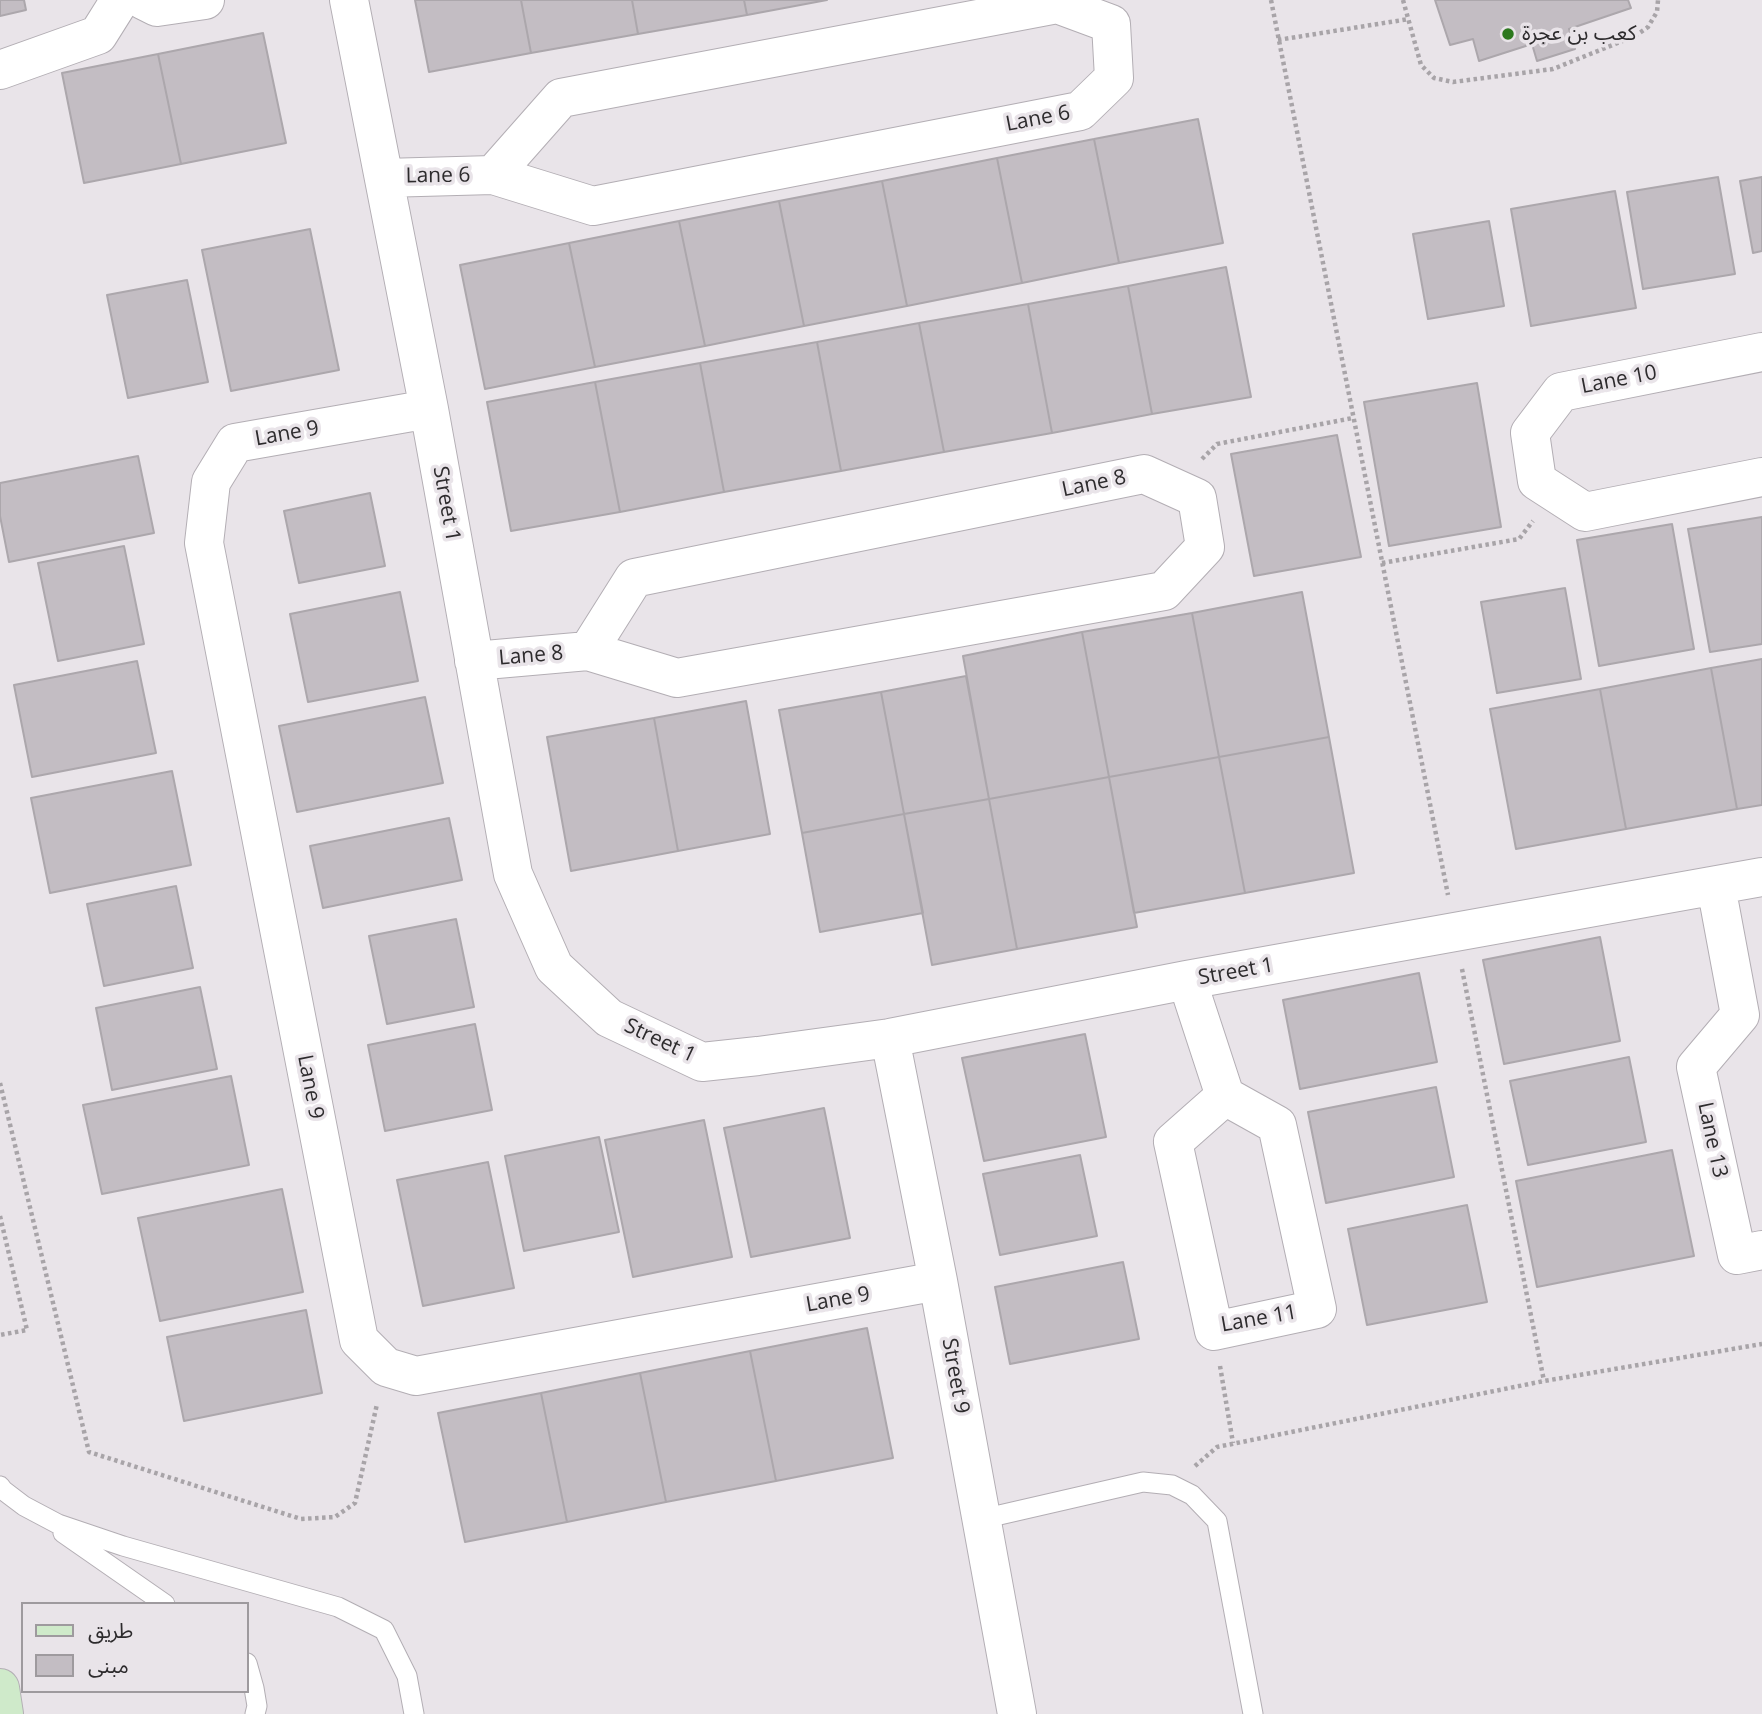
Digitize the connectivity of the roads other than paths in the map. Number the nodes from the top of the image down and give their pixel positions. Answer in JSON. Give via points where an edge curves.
{"nodes":[{"id":1,"x":120,"y":0,"type":"edge"},
{"id":2,"x":144,"y":0,"type":"edge"},
{"id":3,"x":205,"y":0,"type":"edge"},
{"id":4,"x":349,"y":0,"type":"edge"},
{"id":5,"x":0,"y":70,"type":"edge"},
{"id":6,"x":493,"y":175,"type":"junction"},
{"id":7,"x":384,"y":178,"type":"junction"},
{"id":8,"x":1762,"y":352,"type":"edge"},
{"id":9,"x":429,"y":409,"type":"junction"},
{"id":10,"x":1762,"y":478,"type":"edge"},
{"id":11,"x":588,"y":650,"type":"junction"},
{"id":12,"x":474,"y":661,"type":"junction"},
{"id":13,"x":1762,"y":877,"type":"edge"},
{"id":14,"x":1716,"y":886,"type":"junction"},
{"id":15,"x":1187,"y":981,"type":"junction"},
{"id":16,"x":1751,"y":1021,"type":"edge"},
{"id":17,"x":890,"y":1038,"type":"junction"},
{"id":18,"x":1225,"y":1096,"type":"junction"},
{"id":19,"x":1762,"y":1250,"type":"edge"},
{"id":20,"x":938,"y":1282,"type":"junction"},
{"id":21,"x":0,"y":1486,"type":"edge"},
{"id":22,"x":24,"y":1506,"type":"junction"},
{"id":23,"x":982,"y":1519,"type":"junction"},
{"id":24,"x":162,"y":1602,"type":"edge"},
{"id":25,"x":248,"y":1667,"type":"edge"},
{"id":26,"x":0,"y":1688,"type":"edge"},
{"id":27,"x":4,"y":1714,"type":"edge"},
{"id":28,"x":255,"y":1714,"type":"edge"},
{"id":29,"x":414,"y":1714,"type":"edge"},
{"id":30,"x":1017,"y":1714,"type":"edge"},
{"id":31,"x":1253,"y":1714,"type":"edge"}],
"edges":[{"from":1,"to":5,"type":"street","via":[[98,34]]},
{"from":2,"to":3,"type":"street","via":[[157,8]]},
{"from":4,"to":7,"type":"street","name":"Street 1"},
{"from":6,"to":6,"type":"street","name":"Lane 6","via":[[593,206],[1080,111],[1114,78],[1111,24],[1057,4],[561,98]]},
{"from":6,"to":7,"type":"street","name":"Lane 6"},
{"from":7,"to":9,"type":"street","name":"Street 1"},
{"from":8,"to":10,"type":"street","name":"Lane 10","via":[[1561,392],[1530,433],[1537,481],[1585,512]]},
{"from":9,"to":12,"type":"street","name":"Street 1"},
{"from":9,"to":20,"type":"street","name":"Lane 9","via":[[235,443],[211,482],[204,543],[359,1340],[386,1367],[416,1376]]},
{"from":11,"to":11,"type":"street","name":"Lane 8","via":[[677,678],[1164,592],[1205,547],[1196,498],[1144,474],[634,578]]},
{"from":11,"to":12,"type":"street","name":"Lane 8"},
{"from":12,"to":17,"type":"street","name":"Street 1","via":[[513,874],[554,967],[609,1018],[702,1062]]},
{"from":13,"to":14,"type":"street","name":"Street 1"},
{"from":14,"to":15,"type":"street","name":"Street 1"},
{"from":14,"to":16,"type":"street","name":"Lane 13"},
{"from":15,"to":17,"type":"street","name":"Street 1"},
{"from":15,"to":18,"type":"street"},
{"from":16,"to":19,"type":"street","name":"Lane 13","via":[[1696,1067],[1737,1255]]},
{"from":17,"to":20,"type":"street","name":"Street 9"},
{"from":18,"to":18,"type":"street","name":"Lane 11","via":[[1277,1125],[1317,1309],[1214,1331],[1173,1142]]},
{"from":20,"to":23,"type":"street","name":"Street 9"},
{"from":21,"to":22,"type":"lane"},
{"from":22,"to":24,"type":"lane"},
{"from":22,"to":29,"type":"lane","via":[[58,1524],[123,1546],[338,1607],[384,1630],[407,1676]]},
{"from":23,"to":30,"type":"street","name":"Street 9"},
{"from":23,"to":31,"type":"lane","via":[[1143,1482],[1172,1486],[1192,1495],[1217,1521]]},
{"from":25,"to":28,"type":"lane"},
{"from":26,"to":27,"type":"main road"}]}
